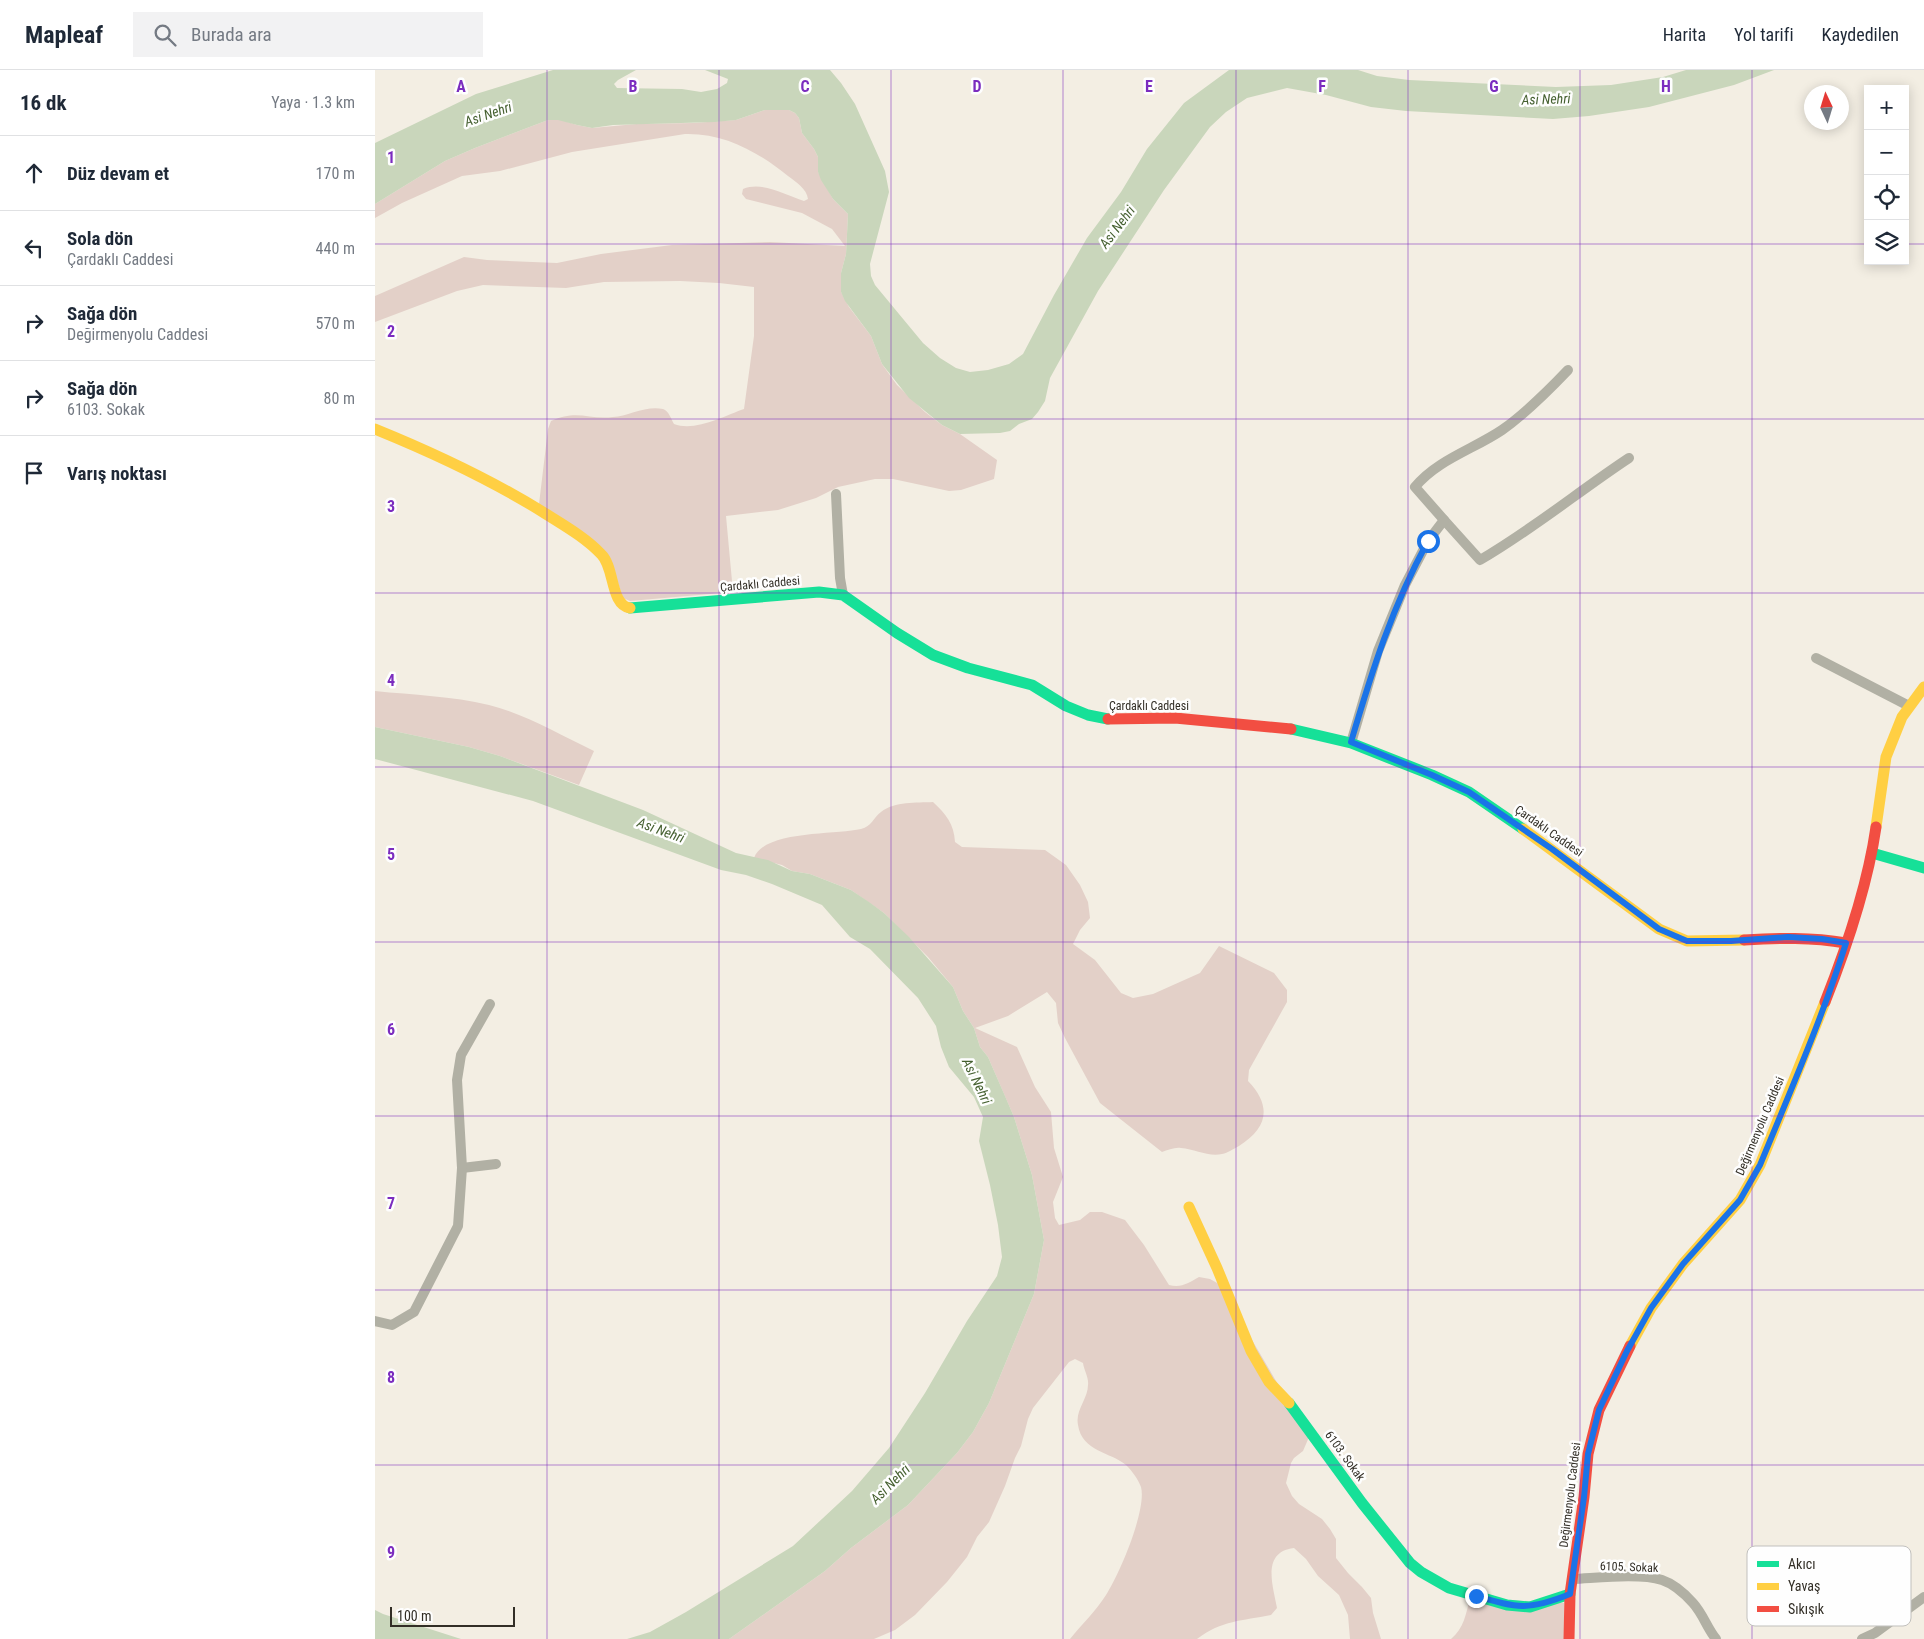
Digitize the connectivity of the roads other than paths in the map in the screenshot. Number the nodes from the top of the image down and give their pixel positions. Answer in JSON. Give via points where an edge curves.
{"nodes":[{"id":1,"x":1568,"y":370,"type":"dead end"},
{"id":2,"x":375,"y":429,"type":"edge"},
{"id":3,"x":1629,"y":458,"type":"dead end"},
{"id":4,"x":836,"y":494,"type":"dead end"},
{"id":5,"x":1444,"y":520,"type":"junction"},
{"id":6,"x":843,"y":595,"type":"junction"},
{"id":7,"x":1816,"y":658,"type":"dead end"},
{"id":8,"x":1924,"y":687,"type":"edge"},
{"id":9,"x":1909,"y":706,"type":"junction"},
{"id":10,"x":1351,"y":742,"type":"junction"},
{"id":11,"x":1872,"y":853,"type":"junction"},
{"id":12,"x":1924,"y":868,"type":"edge"},
{"id":13,"x":1846,"y":943,"type":"junction"},
{"id":14,"x":490,"y":1004,"type":"dead end"},
{"id":15,"x":496,"y":1164,"type":"dead end"},
{"id":16,"x":462,"y":1168,"type":"junction"},
{"id":17,"x":1189,"y":1208,"type":"dead end"},
{"id":18,"x":375,"y":1321,"type":"edge"},
{"id":19,"x":1573,"y":1579,"type":"junction"},
{"id":20,"x":1570,"y":1594,"type":"junction"},
{"id":21,"x":1924,"y":1598,"type":"edge"},
{"id":22,"x":1911,"y":1607,"type":"edge"},
{"id":23,"x":1885,"y":1626,"type":"edge"},
{"id":24,"x":1569,"y":1639,"type":"edge"},
{"id":25,"x":1716,"y":1639,"type":"edge"},
{"id":26,"x":1863,"y":1639,"type":"edge"}],
"edges":[{"from":1,"to":5,"type":"street","via":[[1503,429],[1421,479],[1415,487]]},
{"from":2,"to":6,"type":"street","name":"Çardaklı Caddesi","via":[[415,444],[502,488],[567,527],[603,555],[617,598],[628,608],[819,592]]},
{"from":3,"to":5,"type":"street","via":[[1514,540],[1480,560]]},
{"from":4,"to":6,"type":"street"},
{"from":5,"to":10,"type":"street","via":[[1428,541],[1402,592],[1378,651]]},
{"from":6,"to":10,"type":"street","name":"Çardaklı Caddesi","via":[[933,655],[1032,685],[1088,715],[1111,720],[1175,718],[1263,725]]},
{"from":7,"to":9,"type":"street"},
{"from":8,"to":9,"type":"street","name":"Değirmenyolu Caddesi"},
{"from":9,"to":11,"type":"street","name":"Değirmenyolu Caddesi","via":[[1886,758]]},
{"from":10,"to":13,"type":"street","name":"Çardaklı Caddesi","via":[[1469,792],[1659,929],[1687,941],[1797,938]]},
{"from":11,"to":12,"type":"street"},
{"from":11,"to":13,"type":"street","name":"Değirmenyolu Caddesi"},
{"from":13,"to":19,"type":"street","name":"Değirmenyolu Caddesi","via":[[1751,1183],[1666,1285],[1630,1344],[1599,1410],[1588,1454]]},
{"from":14,"to":16,"type":"street","via":[[461,1055],[457,1080]]},
{"from":15,"to":16,"type":"street"},
{"from":16,"to":18,"type":"street","via":[[458,1226],[414,1312],[391,1325]]},
{"from":17,"to":20,"type":"street","name":"6103. Sokak","via":[[1251,1351],[1269,1382],[1294,1409],[1410,1563],[1449,1588],[1507,1605],[1543,1604]]},
{"from":19,"to":20,"type":"street","name":"Değirmenyolu Caddesi"},
{"from":19,"to":25,"type":"street","name":"6105. Sokak","via":[[1625,1577],[1662,1580],[1692,1602]]},
{"from":20,"to":24,"type":"street","name":"Değirmenyolu Caddesi"},
{"from":21,"to":22,"type":"street"},
{"from":23,"to":26,"type":"street"}]}
